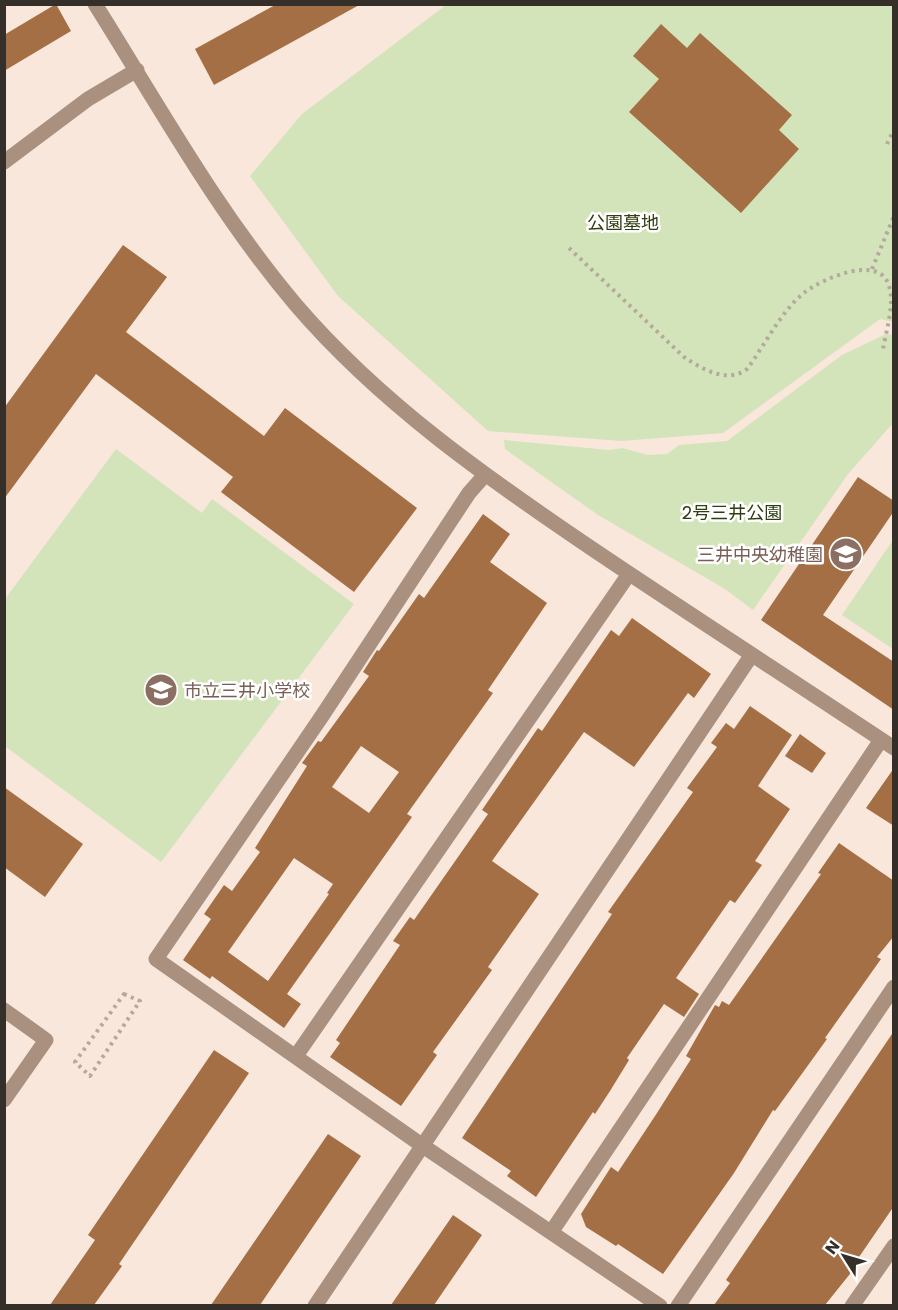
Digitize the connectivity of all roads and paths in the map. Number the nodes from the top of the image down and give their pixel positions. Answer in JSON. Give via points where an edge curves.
{"nodes":[{"id":1,"x":95,"y":4,"type":"edge"},
{"id":2,"x":137,"y":70,"type":"junction"},
{"id":3,"x":894,"y":129,"type":"edge"},
{"id":4,"x":887,"y":144,"type":"dead end"},
{"id":5,"x":4,"y":162,"type":"edge"},
{"id":6,"x":894,"y":216,"type":"edge"},
{"id":7,"x":569,"y":248,"type":"dead end"},
{"id":8,"x":872,"y":269,"type":"junction"},
{"id":9,"x":883,"y":349,"type":"dead end"},
{"id":10,"x":484,"y":476,"type":"junction"},
{"id":11,"x":629,"y":574,"type":"junction"},
{"id":12,"x":751,"y":656,"type":"junction"},
{"id":13,"x":887,"y":744,"type":"edge"},
{"id":14,"x":894,"y":987,"type":"edge"},
{"id":15,"x":124,"y":994,"type":"joint"},
{"id":16,"x":4,"y":1010,"type":"edge"},
{"id":17,"x":296,"y":1056,"type":"junction"},
{"id":18,"x":4,"y":1100,"type":"edge"},
{"id":19,"x":423,"y":1146,"type":"junction"},
{"id":20,"x":552,"y":1231,"type":"junction"},
{"id":21,"x":894,"y":1246,"type":"edge"},
{"id":22,"x":315,"y":1305,"type":"edge"},
{"id":23,"x":660,"y":1305,"type":"edge"},
{"id":24,"x":678,"y":1305,"type":"edge"},
{"id":25,"x":852,"y":1305,"type":"edge"}],
"edges":[{"from":1,"to":2,"type":"street"},
{"from":2,"to":5,"type":"street","via":[[88,99]]},
{"from":2,"to":10,"type":"street","via":[[244,241],[298,307],[378,389]]},
{"from":3,"to":4,"type":"path"},
{"from":6,"to":8,"type":"path"},
{"from":7,"to":8,"type":"path","via":[[684,357],[702,370],[723,375],[740,375],[747,369],[805,292],[828,279]]},
{"from":8,"to":9,"type":"path","via":[[882,274],[889,285]]},
{"from":10,"to":11,"type":"street"},
{"from":10,"to":17,"type":"street","via":[[156,959]]},
{"from":11,"to":12,"type":"street"},
{"from":11,"to":17,"type":"street"},
{"from":12,"to":13,"type":"street"},
{"from":12,"to":19,"type":"street"},
{"from":13,"to":20,"type":"street"},
{"from":14,"to":24,"type":"street"},
{"from":15,"to":15,"type":"path","via":[[140,1001],[90,1076],[75,1062]]},
{"from":16,"to":18,"type":"street","via":[[46,1040]]},
{"from":17,"to":19,"type":"street"},
{"from":19,"to":20,"type":"street"},
{"from":19,"to":22,"type":"street"},
{"from":20,"to":23,"type":"street"},
{"from":21,"to":25,"type":"street"}]}
